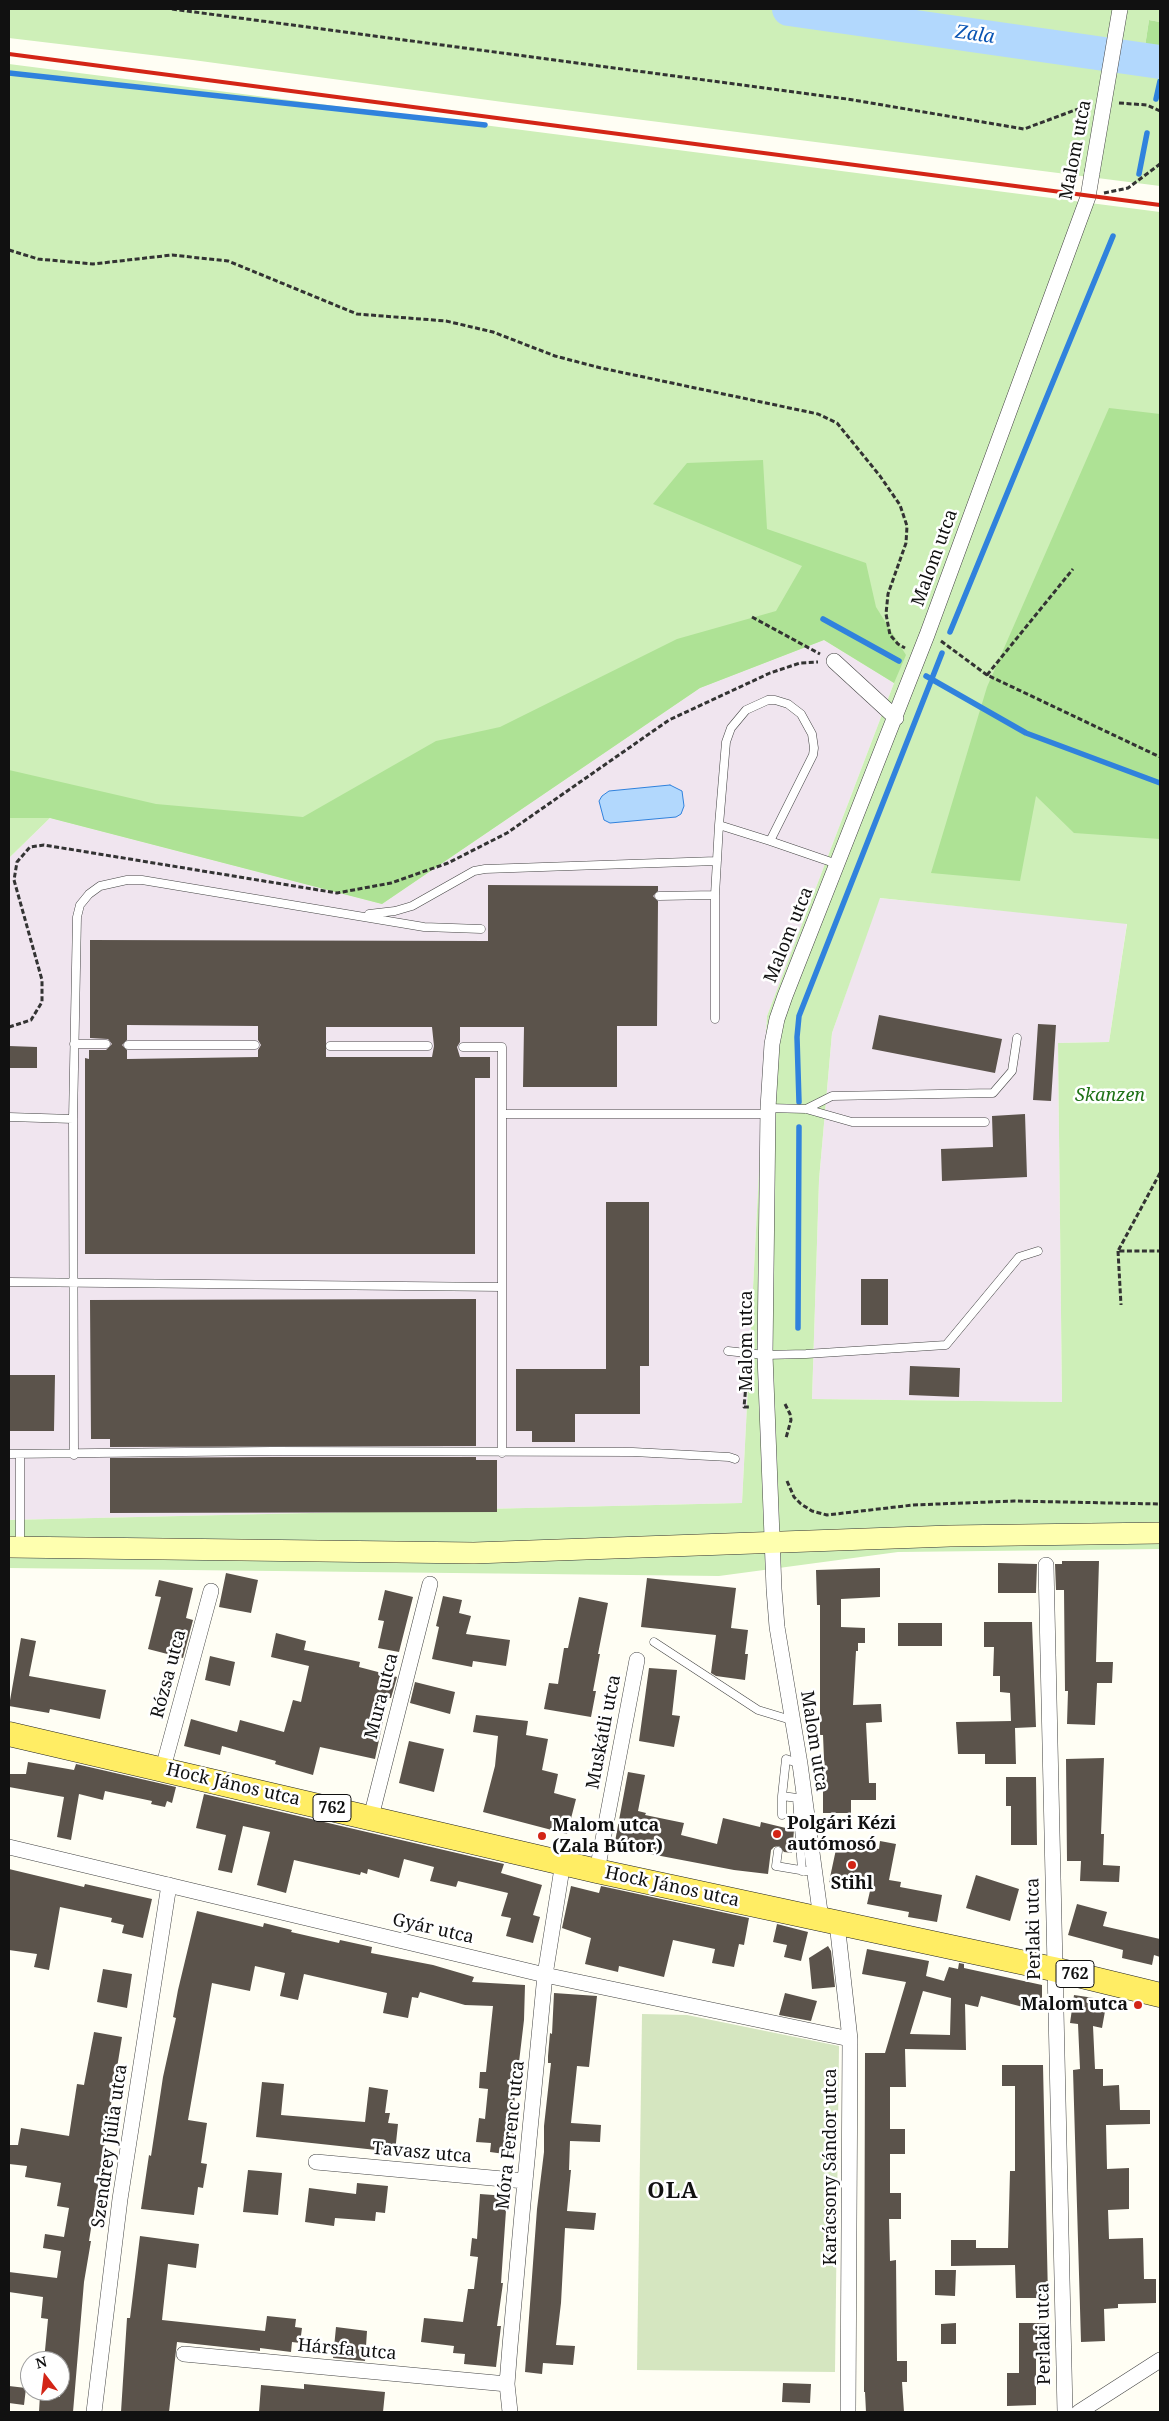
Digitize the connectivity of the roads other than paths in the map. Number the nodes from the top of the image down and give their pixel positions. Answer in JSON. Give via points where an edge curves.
{"nodes":[{"id":1,"x":1120,"y":9,"type":"edge"},
{"id":2,"x":834,"y":661,"type":"road end"},
{"id":3,"x":896,"y":718,"type":"junction"},
{"id":4,"x":719,"y":825,"type":"junction"},
{"id":5,"x":770,"y":841,"type":"junction"},
{"id":6,"x":716,"y":861,"type":"junction"},
{"id":7,"x":837,"y":864,"type":"junction"},
{"id":8,"x":715,"y":895,"type":"junction"},
{"id":9,"x":659,"y":896,"type":"dead end"},
{"id":10,"x":354,"y":915,"type":"junction"},
{"id":11,"x":482,"y":929,"type":"dead end"},
{"id":12,"x":715,"y":1019,"type":"dead end"},
{"id":13,"x":1017,"y":1038,"type":"dead end"},
{"id":14,"x":74,"y":1044,"type":"junction"},
{"id":15,"x":106,"y":1044,"type":"dead end"},
{"id":16,"x":128,"y":1044,"type":"dead end"},
{"id":17,"x":255,"y":1045,"type":"dead end"},
{"id":18,"x":330,"y":1046,"type":"dead end"},
{"id":19,"x":428,"y":1046,"type":"dead end"},
{"id":20,"x":463,"y":1047,"type":"dead end"},
{"id":21,"x":806,"y":1109,"type":"junction"},
{"id":22,"x":768,"y":1111,"type":"junction"},
{"id":23,"x":502,"y":1114,"type":"junction"},
{"id":24,"x":9,"y":1117,"type":"edge"},
{"id":25,"x":73,"y":1119,"type":"junction"},
{"id":26,"x":985,"y":1122,"type":"dead end"},
{"id":27,"x":1038,"y":1251,"type":"dead end"},
{"id":28,"x":9,"y":1282,"type":"edge"},
{"id":29,"x":74,"y":1282,"type":"junction"},
{"id":30,"x":502,"y":1287,"type":"junction"},
{"id":31,"x":728,"y":1351,"type":"dead end"},
{"id":32,"x":765,"y":1355,"type":"junction"},
{"id":33,"x":502,"y":1453,"type":"junction"},
{"id":34,"x":9,"y":1454,"type":"edge"},
{"id":35,"x":20,"y":1454,"type":"junction"},
{"id":36,"x":74,"y":1455,"type":"junction"},
{"id":37,"x":735,"y":1459,"type":"dead end"},
{"id":38,"x":1160,"y":1533,"type":"edge"},
{"id":39,"x":772,"y":1544,"type":"junction"},
{"id":40,"x":14,"y":1547,"type":"edge"},
{"id":41,"x":1046,"y":1565,"type":"dead end"},
{"id":42,"x":430,"y":1584,"type":"dead end"},
{"id":43,"x":211,"y":1590,"type":"dead end"},
{"id":44,"x":654,"y":1642,"type":"dead end"},
{"id":45,"x":637,"y":1660,"type":"dead end"},
{"id":46,"x":791,"y":1720,"type":"junction"},
{"id":47,"x":9,"y":1734,"type":"edge"},
{"id":48,"x":800,"y":1764,"type":"junction"},
{"id":49,"x":163,"y":1768,"type":"junction"},
{"id":50,"x":782,"y":1796,"type":"junction"},
{"id":51,"x":782,"y":1815,"type":"dead end"},
{"id":52,"x":371,"y":1817,"type":"junction"},
{"id":53,"x":9,"y":1847,"type":"edge"},
{"id":54,"x":778,"y":1851,"type":"dead end"},
{"id":55,"x":563,"y":1862,"type":"junction"},
{"id":56,"x":597,"y":1871,"type":"junction"},
{"id":57,"x":808,"y":1872,"type":"junction"},
{"id":58,"x":168,"y":1885,"type":"junction"},
{"id":59,"x":829,"y":1921,"type":"junction"},
{"id":60,"x":1053,"y":1969,"type":"junction"},
{"id":61,"x":545,"y":1975,"type":"junction"},
{"id":62,"x":1160,"y":1995,"type":"edge"},
{"id":63,"x":850,"y":2039,"type":"junction"},
{"id":64,"x":316,"y":2162,"type":"dead end"},
{"id":65,"x":525,"y":2181,"type":"junction"},
{"id":66,"x":184,"y":2354,"type":"dead end"},
{"id":67,"x":1160,"y":2360,"type":"edge"},
{"id":68,"x":508,"y":2384,"type":"junction"},
{"id":69,"x":94,"y":2412,"type":"edge"},
{"id":70,"x":510,"y":2412,"type":"edge"},
{"id":71,"x":848,"y":2412,"type":"edge"},
{"id":72,"x":1065,"y":2412,"type":"edge"},
{"id":73,"x":1079,"y":2412,"type":"edge"}],
"edges":[{"from":1,"to":3,"type":"street","name":"Malom utca","bridge":true,"via":[[1088,197]]},
{"from":2,"to":3,"type":"street"},
{"from":3,"to":7,"type":"street","name":"Malom utca"},
{"from":4,"to":5,"type":"lane"},
{"from":4,"to":5,"type":"lane","via":[[726,742],[731,728],[750,706],[768,700],[781,701],[801,714],[812,734],[814,748]]},
{"from":4,"to":6,"type":"lane"},
{"from":5,"to":7,"type":"lane"},
{"from":6,"to":8,"type":"lane"},
{"from":6,"to":10,"type":"lane","via":[[485,869],[474,871],[412,906],[395,912]]},
{"from":7,"to":22,"type":"street","name":"Malom utca","via":[[777,1019],[772,1044]]},
{"from":8,"to":9,"type":"lane"},
{"from":8,"to":12,"type":"lane"},
{"from":10,"to":11,"type":"lane","via":[[424,927]]},
{"from":10,"to":14,"type":"lane","via":[[142,880],[100,886],[80,905],[77,917]]},
{"from":13,"to":21,"type":"lane","via":[[1012,1071],[993,1094],[832,1096]]},
{"from":14,"to":15,"type":"lane"},
{"from":14,"to":25,"type":"lane"},
{"from":16,"to":17,"type":"lane"},
{"from":18,"to":19,"type":"lane"},
{"from":20,"to":23,"type":"lane","via":[[502,1047]]},
{"from":21,"to":22,"type":"lane"},
{"from":21,"to":26,"type":"lane","via":[[852,1122]]},
{"from":22,"to":23,"type":"lane"},
{"from":22,"to":32,"type":"street","name":"Malom utca"},
{"from":23,"to":30,"type":"lane"},
{"from":24,"to":25,"type":"lane"},
{"from":25,"to":29,"type":"lane"},
{"from":27,"to":32,"type":"lane","via":[[1019,1257],[946,1345]]},
{"from":28,"to":29,"type":"lane"},
{"from":29,"to":30,"type":"lane"},
{"from":29,"to":36,"type":"lane"},
{"from":30,"to":33,"type":"lane"},
{"from":31,"to":32,"type":"lane"},
{"from":32,"to":39,"type":"street","name":"Malom utca"},
{"from":33,"to":36,"type":"lane","via":[[272,1451]]},
{"from":33,"to":37,"type":"lane","via":[[633,1452]]},
{"from":34,"to":35,"type":"lane"},
{"from":35,"to":36,"type":"lane"},
{"from":35,"to":40,"type":"lane"},
{"from":38,"to":39,"type":"street","via":[[950,1536]]},
{"from":39,"to":40,"type":"street","via":[[474,1554]]},
{"from":39,"to":46,"type":"street","name":"Malom utca","via":[[777,1627]]},
{"from":41,"to":60,"type":"street","name":"Perlaki utca"},
{"from":42,"to":52,"type":"street","name":"Mura utca"},
{"from":43,"to":49,"type":"street","name":"Rózsa utca"},
{"from":44,"to":46,"type":"lane","via":[[758,1710]]},
{"from":45,"to":56,"type":"street","name":"Muskátli utca"},
{"from":46,"to":48,"type":"street","name":"Malom utca"},
{"from":47,"to":49,"type":"main road","name":"Hock János utca","number":"762"},
{"from":48,"to":50,"type":"lane","via":[[786,1759]]},
{"from":48,"to":57,"type":"street","name":"Malom utca"},
{"from":49,"to":52,"type":"main road","name":"Hock János utca","number":"762"},
{"from":50,"to":51,"type":"lane"},
{"from":50,"to":57,"type":"lane","via":[[798,1798]]},
{"from":52,"to":55,"type":"main road","name":"Hock János utca","number":"762"},
{"from":53,"to":58,"type":"street","name":"Gyár utca"},
{"from":54,"to":57,"type":"lane","via":[[776,1866]]},
{"from":55,"to":56,"type":"main road","name":"Hock János utca","number":"762"},
{"from":55,"to":61,"type":"street","name":"Móra Ferenc utca"},
{"from":56,"to":59,"type":"main road","name":"Hock János utca","number":"762"},
{"from":57,"to":59,"type":"street","name":"Malom utca"},
{"from":58,"to":61,"type":"street","name":"Gyár utca"},
{"from":58,"to":69,"type":"street","name":"Szendrey Júlia utca","via":[[120,2199]]},
{"from":59,"to":60,"type":"main road","name":"Hock János utca","number":"762"},
{"from":59,"to":63,"type":"street","name":"Karácsony Sándor utca"},
{"from":60,"to":62,"type":"main road","name":"Hock János utca","number":"762"},
{"from":60,"to":72,"type":"street","name":"Perlaki utca"},
{"from":61,"to":63,"type":"street","name":"Gyár utca"},
{"from":61,"to":65,"type":"street","name":"Móra Ferenc utca"},
{"from":63,"to":71,"type":"street","name":"Karácsony Sándor utca"},
{"from":64,"to":65,"type":"street","name":"Tavasz utca"},
{"from":65,"to":68,"type":"street","name":"Móra Ferenc utca"},
{"from":66,"to":68,"type":"street","name":"Hársfa utca"},
{"from":67,"to":73,"type":"street"},
{"from":68,"to":70,"type":"street","name":"Móra Ferenc utca"}]}
